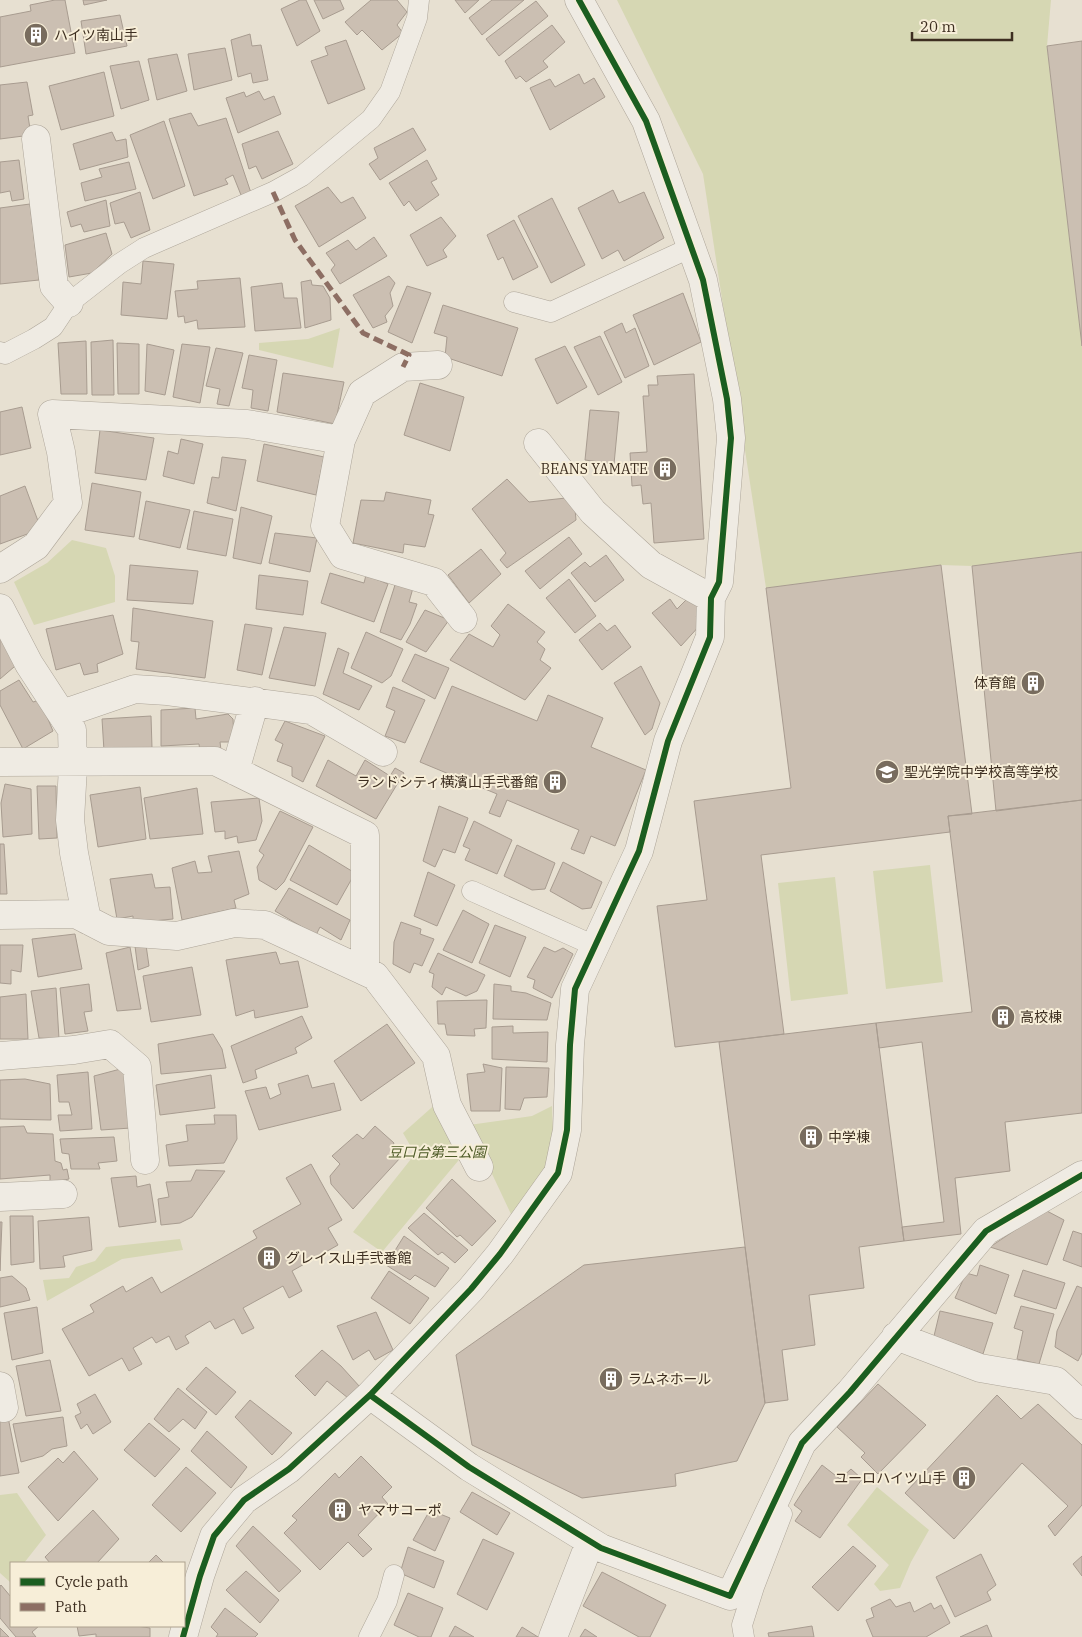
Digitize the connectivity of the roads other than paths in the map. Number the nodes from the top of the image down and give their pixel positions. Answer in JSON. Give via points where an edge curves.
{"nodes":[{"id":1,"x":419,"y":0,"type":"edge"},
{"id":2,"x":579,"y":0,"type":"edge"},
{"id":3,"x":36,"y":138,"type":"dead end"},
{"id":4,"x":692,"y":247,"type":"junction"},
{"id":5,"x":514,"y":302,"type":"dead end"},
{"id":6,"x":70,"y":303,"type":"junction"},
{"id":7,"x":2,"y":357,"type":"edge"},
{"id":8,"x":438,"y":365,"type":"dead end"},
{"id":9,"x":342,"y":440,"type":"junction"},
{"id":10,"x":538,"y":443,"type":"dead end"},
{"id":11,"x":0,"y":569,"type":"edge"},
{"id":12,"x":711,"y":598,"type":"junction"},
{"id":13,"x":0,"y":608,"type":"edge"},
{"id":14,"x":463,"y":619,"type":"dead end"},
{"id":15,"x":255,"y":701,"type":"junction"},
{"id":16,"x":62,"y":714,"type":"junction"},
{"id":17,"x":383,"y":752,"type":"dead end"},
{"id":18,"x":0,"y":762,"type":"edge"},
{"id":19,"x":73,"y":762,"type":"junction"},
{"id":20,"x":235,"y":771,"type":"junction"},
{"id":21,"x":472,"y":891,"type":"dead end"},
{"id":22,"x":0,"y":915,"type":"edge"},
{"id":23,"x":87,"y":920,"type":"junction"},
{"id":24,"x":595,"y":946,"type":"junction"},
{"id":25,"x":365,"y":971,"type":"junction"},
{"id":26,"x":0,"y":1056,"type":"edge"},
{"id":27,"x":145,"y":1160,"type":"dead end"},
{"id":28,"x":479,"y":1167,"type":"dead end"},
{"id":29,"x":1082,"y":1175,"type":"edge"},
{"id":30,"x":63,"y":1194,"type":"dead end"},
{"id":31,"x":0,"y":1196,"type":"edge"},
{"id":32,"x":896,"y":1336,"type":"junction"},
{"id":33,"x":370,"y":1395,"type":"junction"},
{"id":34,"x":1082,"y":1405,"type":"edge"},
{"id":35,"x":802,"y":1443,"type":"junction"},
{"id":36,"x":590,"y":1542,"type":"junction"},
{"id":37,"x":394,"y":1576,"type":"dead end"},
{"id":38,"x":183,"y":1637,"type":"edge"},
{"id":39,"x":369,"y":1637,"type":"edge"},
{"id":40,"x":553,"y":1637,"type":"edge"},
{"id":41,"x":744,"y":1637,"type":"edge"}],
"edges":[{"from":1,"to":6,"type":"lane","via":[[417,18],[390,92],[371,119],[302,176],[273,192],[144,248]]},
{"from":2,"to":4,"type":"street","via":[[646,121]]},
{"from":3,"to":6,"type":"street","via":[[54,286]]},
{"from":4,"to":5,"type":"lane","via":[[551,312]]},
{"from":4,"to":12,"type":"street","via":[[703,280],[719,355],[730,438],[719,582]]},
{"from":6,"to":7,"type":"lane","via":[[53,327]]},
{"from":8,"to":9,"type":"street","via":[[403,367],[362,393]]},
{"from":9,"to":11,"type":"street","via":[[247,424],[52,414],[68,503],[36,546]]},
{"from":9,"to":14,"type":"street","via":[[325,526],[343,555],[434,582]]},
{"from":10,"to":12,"type":"street","via":[[593,512],[652,565]]},
{"from":12,"to":24,"type":"street","via":[[710,638],[668,740],[639,851]]},
{"from":13,"to":16,"type":"street","via":[[29,664]]},
{"from":15,"to":16,"type":"street","via":[[135,689]]},
{"from":15,"to":17,"type":"street","via":[[311,710]]},
{"from":15,"to":20,"type":"street"},
{"from":16,"to":19,"type":"street","via":[[72,730]]},
{"from":18,"to":19,"type":"street"},
{"from":19,"to":20,"type":"street","via":[[215,761]]},
{"from":19,"to":23,"type":"street","via":[[70,820]]},
{"from":20,"to":25,"type":"street","via":[[365,835]]},
{"from":21,"to":24,"type":"lane"},
{"from":22,"to":23,"type":"street","via":[[76,914]]},
{"from":23,"to":25,"type":"street","via":[[110,931],[177,936],[234,923],[265,925]]},
{"from":24,"to":33,"type":"street","via":[[575,989],[567,1130],[558,1173],[471,1289]]},
{"from":25,"to":28,"type":"street","via":[[375,976],[436,1056],[447,1105]]},
{"from":26,"to":27,"type":"street","via":[[110,1044],[137,1067]]},
{"from":29,"to":32,"type":"street","via":[[986,1231]]},
{"from":30,"to":31,"type":"street"},
{"from":32,"to":34,"type":"street","via":[[980,1368],[1056,1381]]},
{"from":32,"to":35,"type":"street"},
{"from":33,"to":36,"type":"street","via":[[469,1467]]},
{"from":33,"to":38,"type":"street","via":[[289,1469],[244,1500],[214,1536]]},
{"from":35,"to":36,"type":"street","via":[[730,1596]]},
{"from":35,"to":41,"type":"lane","via":[[805,1455],[754,1587],[742,1626]]},
{"from":36,"to":40,"type":"street"},
{"from":37,"to":39,"type":"lane","via":[[387,1601]]}]}
